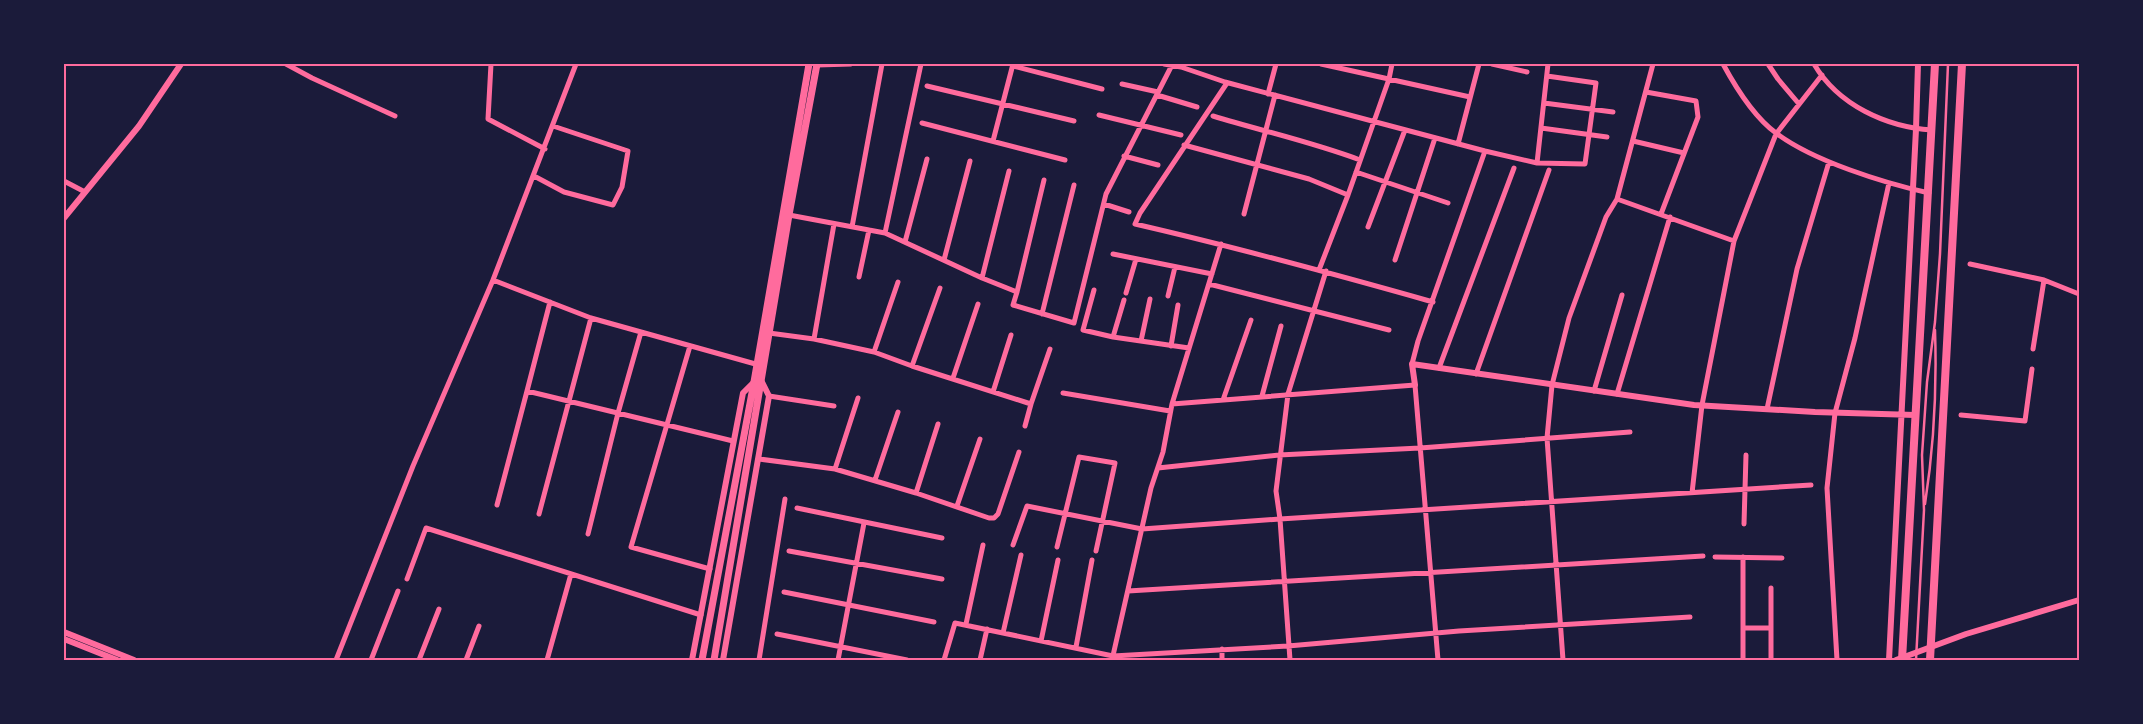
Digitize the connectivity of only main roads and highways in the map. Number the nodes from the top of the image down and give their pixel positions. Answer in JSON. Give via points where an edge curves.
{"nodes":[{"id":1,"x":809,"y":64,"type":"edge"},
{"id":2,"x":817,"y":64,"type":"edge"},
{"id":3,"x":1936,"y":64,"type":"edge"},
{"id":4,"x":1962,"y":64,"type":"edge"},
{"id":5,"x":758,"y":382,"type":"junction"},
{"id":6,"x":702,"y":660,"type":"edge"},
{"id":7,"x":714,"y":660,"type":"edge"},
{"id":8,"x":1900,"y":660,"type":"edge"},
{"id":9,"x":1930,"y":660,"type":"edge"}],
"edges":[{"from":1,"to":5,"type":"main road","via":[[757,364]]},
{"from":2,"to":5,"type":"main road","via":[[765,366]]},
{"from":3,"to":8,"type":"main road"},
{"from":4,"to":9,"type":"main road"},
{"from":5,"to":6,"type":"main road","via":[[749,408]]},
{"from":5,"to":7,"type":"main road","via":[[757,409]]}]}
